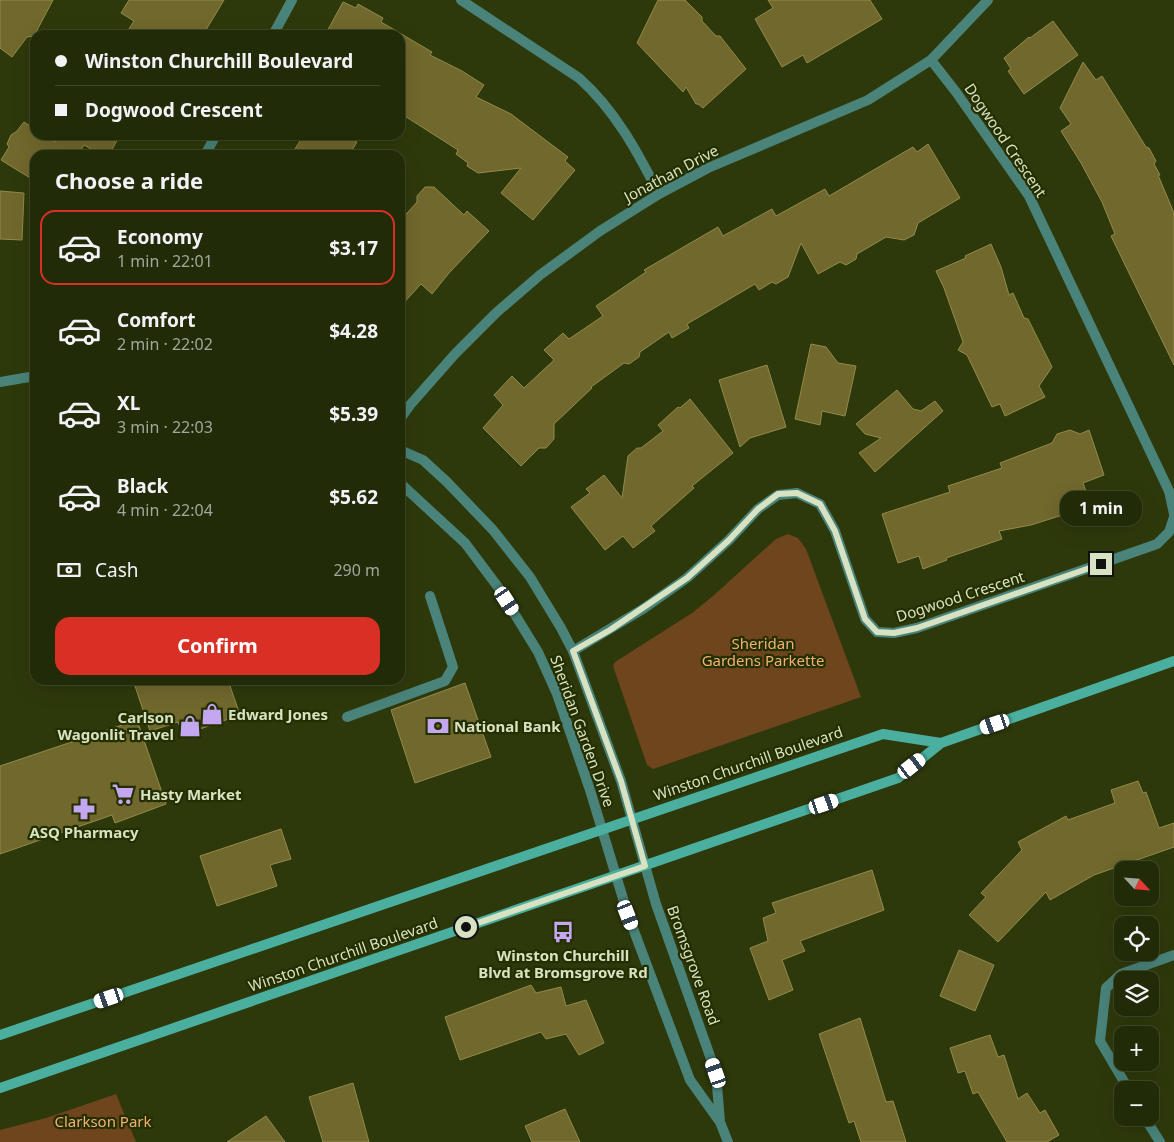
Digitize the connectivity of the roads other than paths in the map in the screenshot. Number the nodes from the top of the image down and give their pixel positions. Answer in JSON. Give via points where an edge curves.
{"nodes":[{"id":1,"x":292,"y":0,"type":"edge"},
{"id":2,"x":461,"y":0,"type":"edge"},
{"id":3,"x":988,"y":0,"type":"edge"},
{"id":4,"x":276,"y":30,"type":"edge"},
{"id":5,"x":931,"y":60,"type":"junction"},
{"id":6,"x":659,"y":194,"type":"junction"},
{"id":7,"x":30,"y":377,"type":"edge"},
{"id":8,"x":0,"y":382,"type":"edge"},
{"id":9,"x":405,"y":412,"type":"edge"},
{"id":10,"x":405,"y":452,"type":"edge"},
{"id":11,"x":405,"y":488,"type":"edge"},
{"id":12,"x":1174,"y":516,"type":"edge"},
{"id":13,"x":430,"y":596,"type":"dead end"},
{"id":14,"x":573,"y":651,"type":"junction"},
{"id":15,"x":1174,"y":661,"type":"edge"},
{"id":16,"x":347,"y":717,"type":"dead end"},
{"id":17,"x":941,"y":743,"type":"junction"},
{"id":18,"x":632,"y":818,"type":"junction"},
{"id":19,"x":602,"y":829,"type":"junction"},
{"id":20,"x":645,"y":866,"type":"junction"},
{"id":21,"x":616,"y":876,"type":"junction"},
{"id":22,"x":1174,"y":955,"type":"edge"},
{"id":23,"x":0,"y":1036,"type":"edge"},
{"id":24,"x":1124,"y":1081,"type":"edge"},
{"id":25,"x":0,"y":1088,"type":"edge"},
{"id":26,"x":720,"y":1122,"type":"junction"},
{"id":27,"x":1150,"y":1126,"type":"edge"},
{"id":28,"x":728,"y":1142,"type":"edge"},
{"id":29,"x":1160,"y":1142,"type":"edge"}],
"edges":[{"from":1,"to":4,"type":"street"},
{"from":2,"to":6,"type":"street","via":[[579,78],[594,92],[630,140]]},
{"from":3,"to":5,"type":"street","name":"Jonathan Drive"},
{"from":5,"to":6,"type":"street","name":"Jonathan Drive","via":[[868,100],[708,168]]},
{"from":5,"to":12,"type":"street","name":"Dogwood Crescent","via":[[1029,196],[1168,491]]},
{"from":6,"to":9,"type":"street","name":"Jonathan Drive","via":[[600,231],[540,275],[455,354]]},
{"from":7,"to":8,"type":"street"},
{"from":10,"to":14,"type":"street","name":"Sheridan Garden Drive","via":[[423,460],[448,482],[493,530],[530,578]]},
{"from":11,"to":19,"type":"street","name":"Sheridan Garden Drive","via":[[465,543],[498,586],[538,652],[557,694]]},
{"from":12,"to":14,"type":"street","name":"Dogwood Crescent","via":[[1169,532],[1157,544],[917,628],[894,633],[877,632],[865,619],[835,531],[820,504],[797,493],[778,494],[758,509],[687,578]]},
{"from":13,"to":16,"type":"street","via":[[453,667],[445,682]]},
{"from":14,"to":18,"type":"street","name":"Sheridan Garden Drive"},
{"from":15,"to":17,"type":"main road","name":"Winston Churchill Boulevard"},
{"from":17,"to":18,"type":"main road","name":"Winston Churchill Boulevard","via":[[883,734]]},
{"from":17,"to":20,"type":"main road","name":"Winston Churchill Boulevard","via":[[898,778]]},
{"from":18,"to":19,"type":"main road","name":"Winston Churchill Boulevard"},
{"from":18,"to":20,"type":"street","name":"Bromsgrove Road"},
{"from":19,"to":21,"type":"street","name":"Bromsgrove Road"},
{"from":19,"to":23,"type":"main road","name":"Winston Churchill Boulevard"},
{"from":20,"to":21,"type":"main road","name":"Winston Churchill Boulevard"},
{"from":20,"to":26,"type":"street","name":"Bromsgrove Road","via":[[716,1073]]},
{"from":21,"to":25,"type":"main road","name":"Winston Churchill Boulevard"},
{"from":21,"to":26,"type":"street","name":"Bromsgrove Road","via":[[690,1080]]},
{"from":22,"to":24,"type":"street","via":[[1121,974],[1106,988],[1100,1041]]},
{"from":26,"to":28,"type":"street","name":"Bromsgrove Road"},
{"from":27,"to":29,"type":"street"}]}
